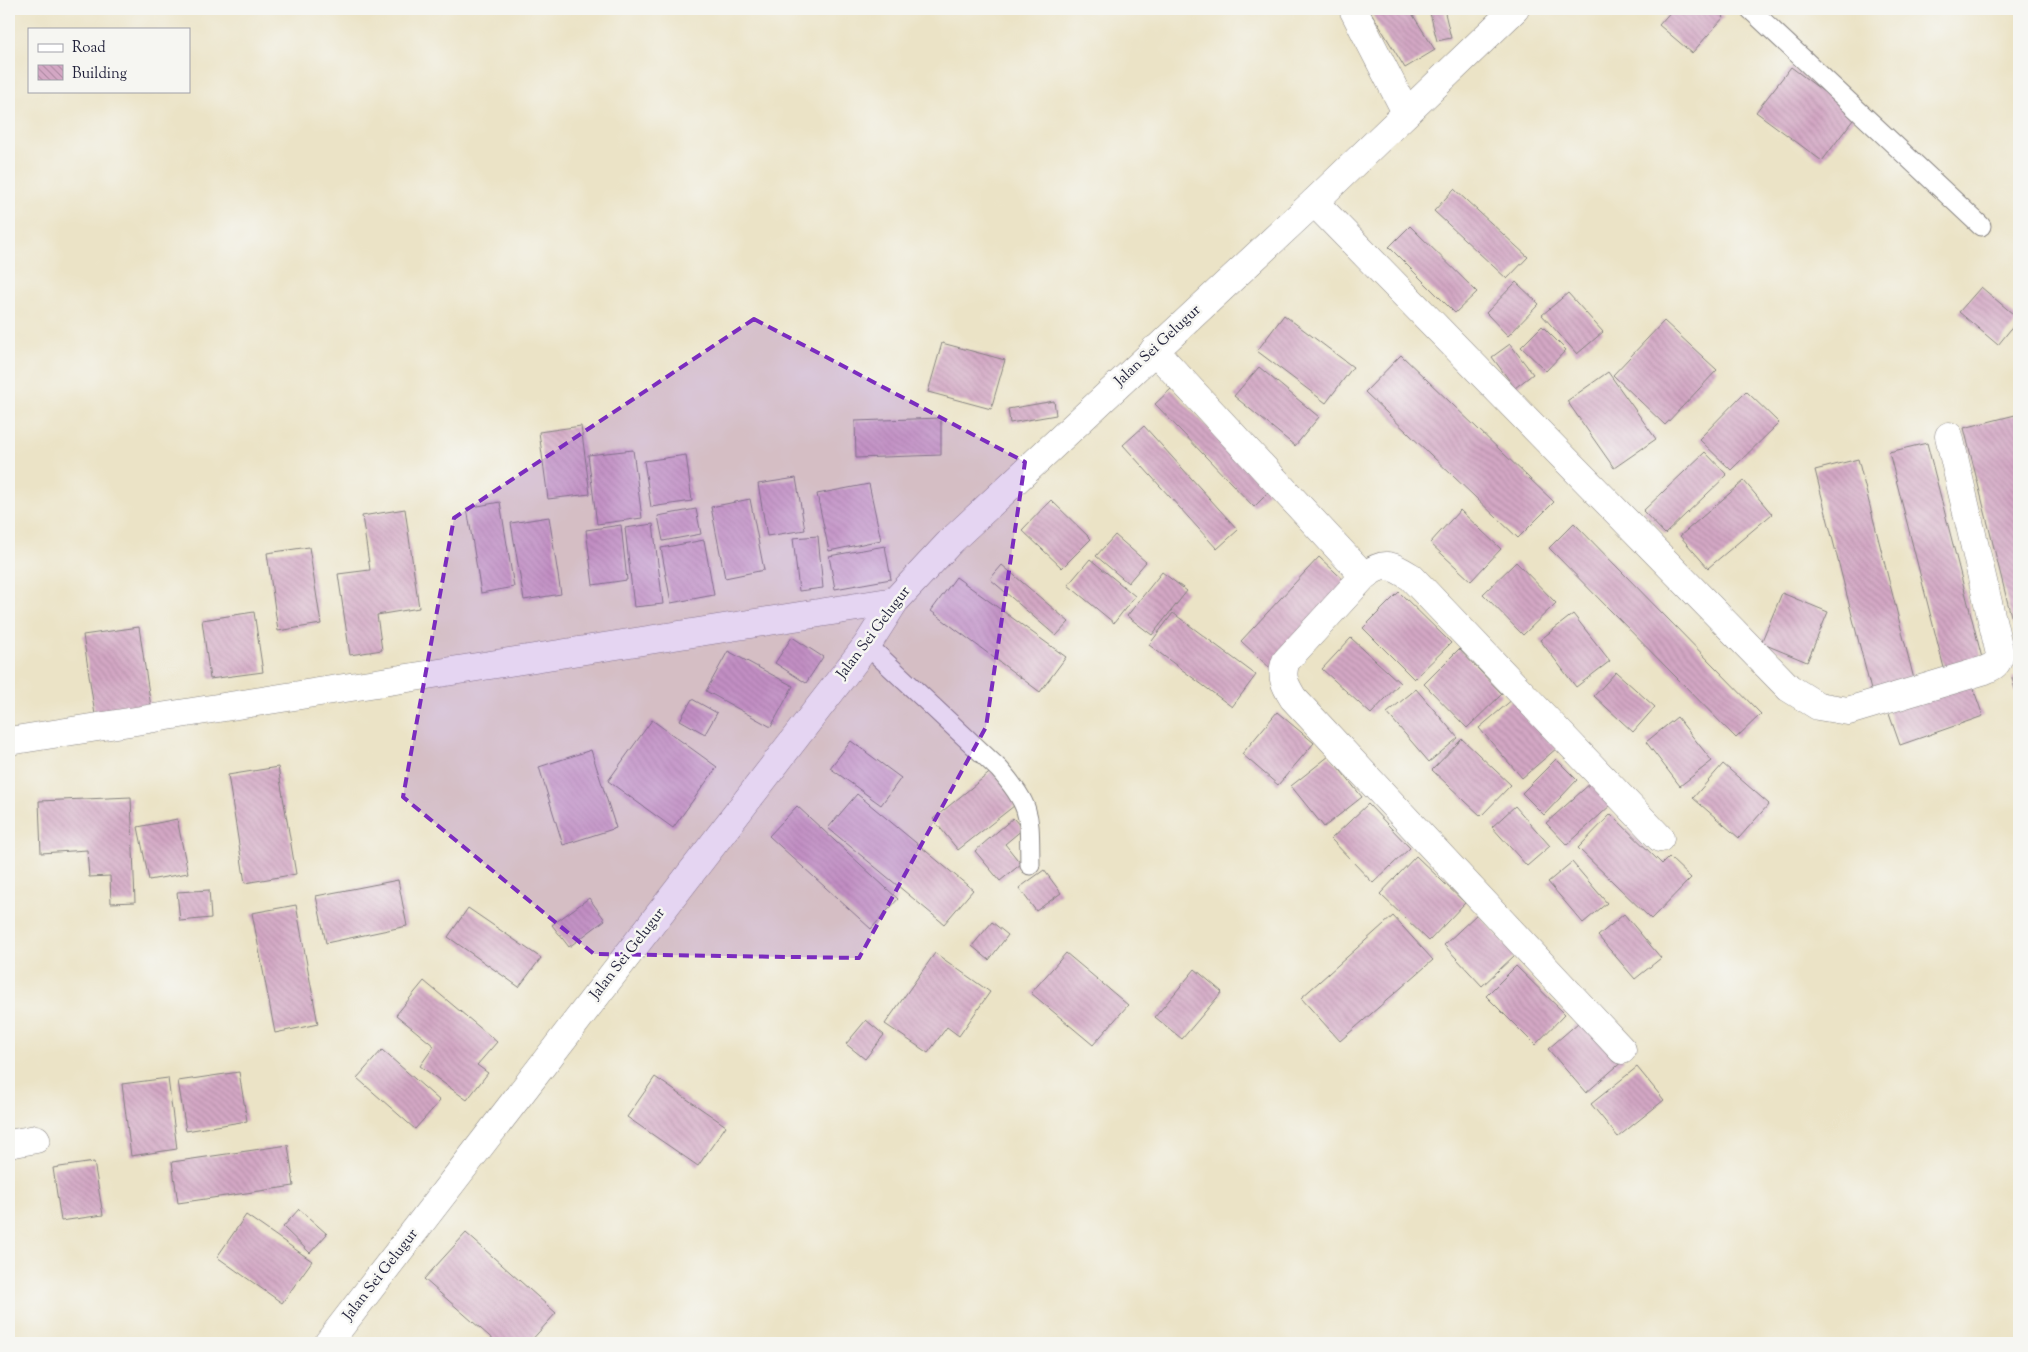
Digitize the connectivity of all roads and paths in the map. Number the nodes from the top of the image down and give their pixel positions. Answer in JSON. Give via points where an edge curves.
{"nodes":[{"id":1,"x":1354,"y":9,"type":"edge"},
{"id":2,"x":1750,"y":9,"type":"edge"},
{"id":3,"x":1508,"y":12,"type":"edge"},
{"id":4,"x":1406,"y":112,"type":"junction"},
{"id":5,"x":1314,"y":202,"type":"junction"},
{"id":6,"x":1981,"y":226,"type":"dead end"},
{"id":7,"x":1154,"y":350,"type":"junction"},
{"id":8,"x":1949,"y":436,"type":"dead end"},
{"id":9,"x":1364,"y":576,"type":"junction"},
{"id":10,"x":895,"y":601,"type":"junction"},
{"id":11,"x":867,"y":645,"type":"junction"},
{"id":12,"x":9,"y":741,"type":"edge"},
{"id":13,"x":1660,"y":838,"type":"dead end"},
{"id":14,"x":1030,"y":865,"type":"dead end"},
{"id":15,"x":1622,"y":1050,"type":"dead end"},
{"id":16,"x":36,"y":1139,"type":"dead end"},
{"id":17,"x":9,"y":1144,"type":"edge"},
{"id":18,"x":328,"y":1343,"type":"edge"}],
"edges":[{"from":1,"to":4,"type":"street"},
{"from":2,"to":6,"type":"lane"},
{"from":3,"to":4,"type":"street","name":"Jalan Sei Gelugur"},
{"from":4,"to":5,"type":"street","name":"Jalan Sei Gelugur"},
{"from":5,"to":7,"type":"street","name":"Jalan Sei Gelugur"},
{"from":5,"to":8,"type":"street","via":[[1788,688],[1818,706],[1848,711],[1985,670],[1999,660]]},
{"from":7,"to":9,"type":"street"},
{"from":7,"to":10,"type":"street","name":"Jalan Sei Gelugur","via":[[950,542]]},
{"from":9,"to":13,"type":"street","via":[[1377,566],[1394,567],[1411,577]]},
{"from":9,"to":15,"type":"street","via":[[1286,661],[1282,671],[1284,683],[1293,698]]},
{"from":10,"to":11,"type":"street","name":"Jalan Sei Gelugur"},
{"from":10,"to":12,"type":"street"},
{"from":11,"to":14,"type":"lane","via":[[1018,790],[1028,814]]},
{"from":11,"to":18,"type":"street","name":"Jalan Sei Gelugur"},
{"from":16,"to":17,"type":"street"}]}
